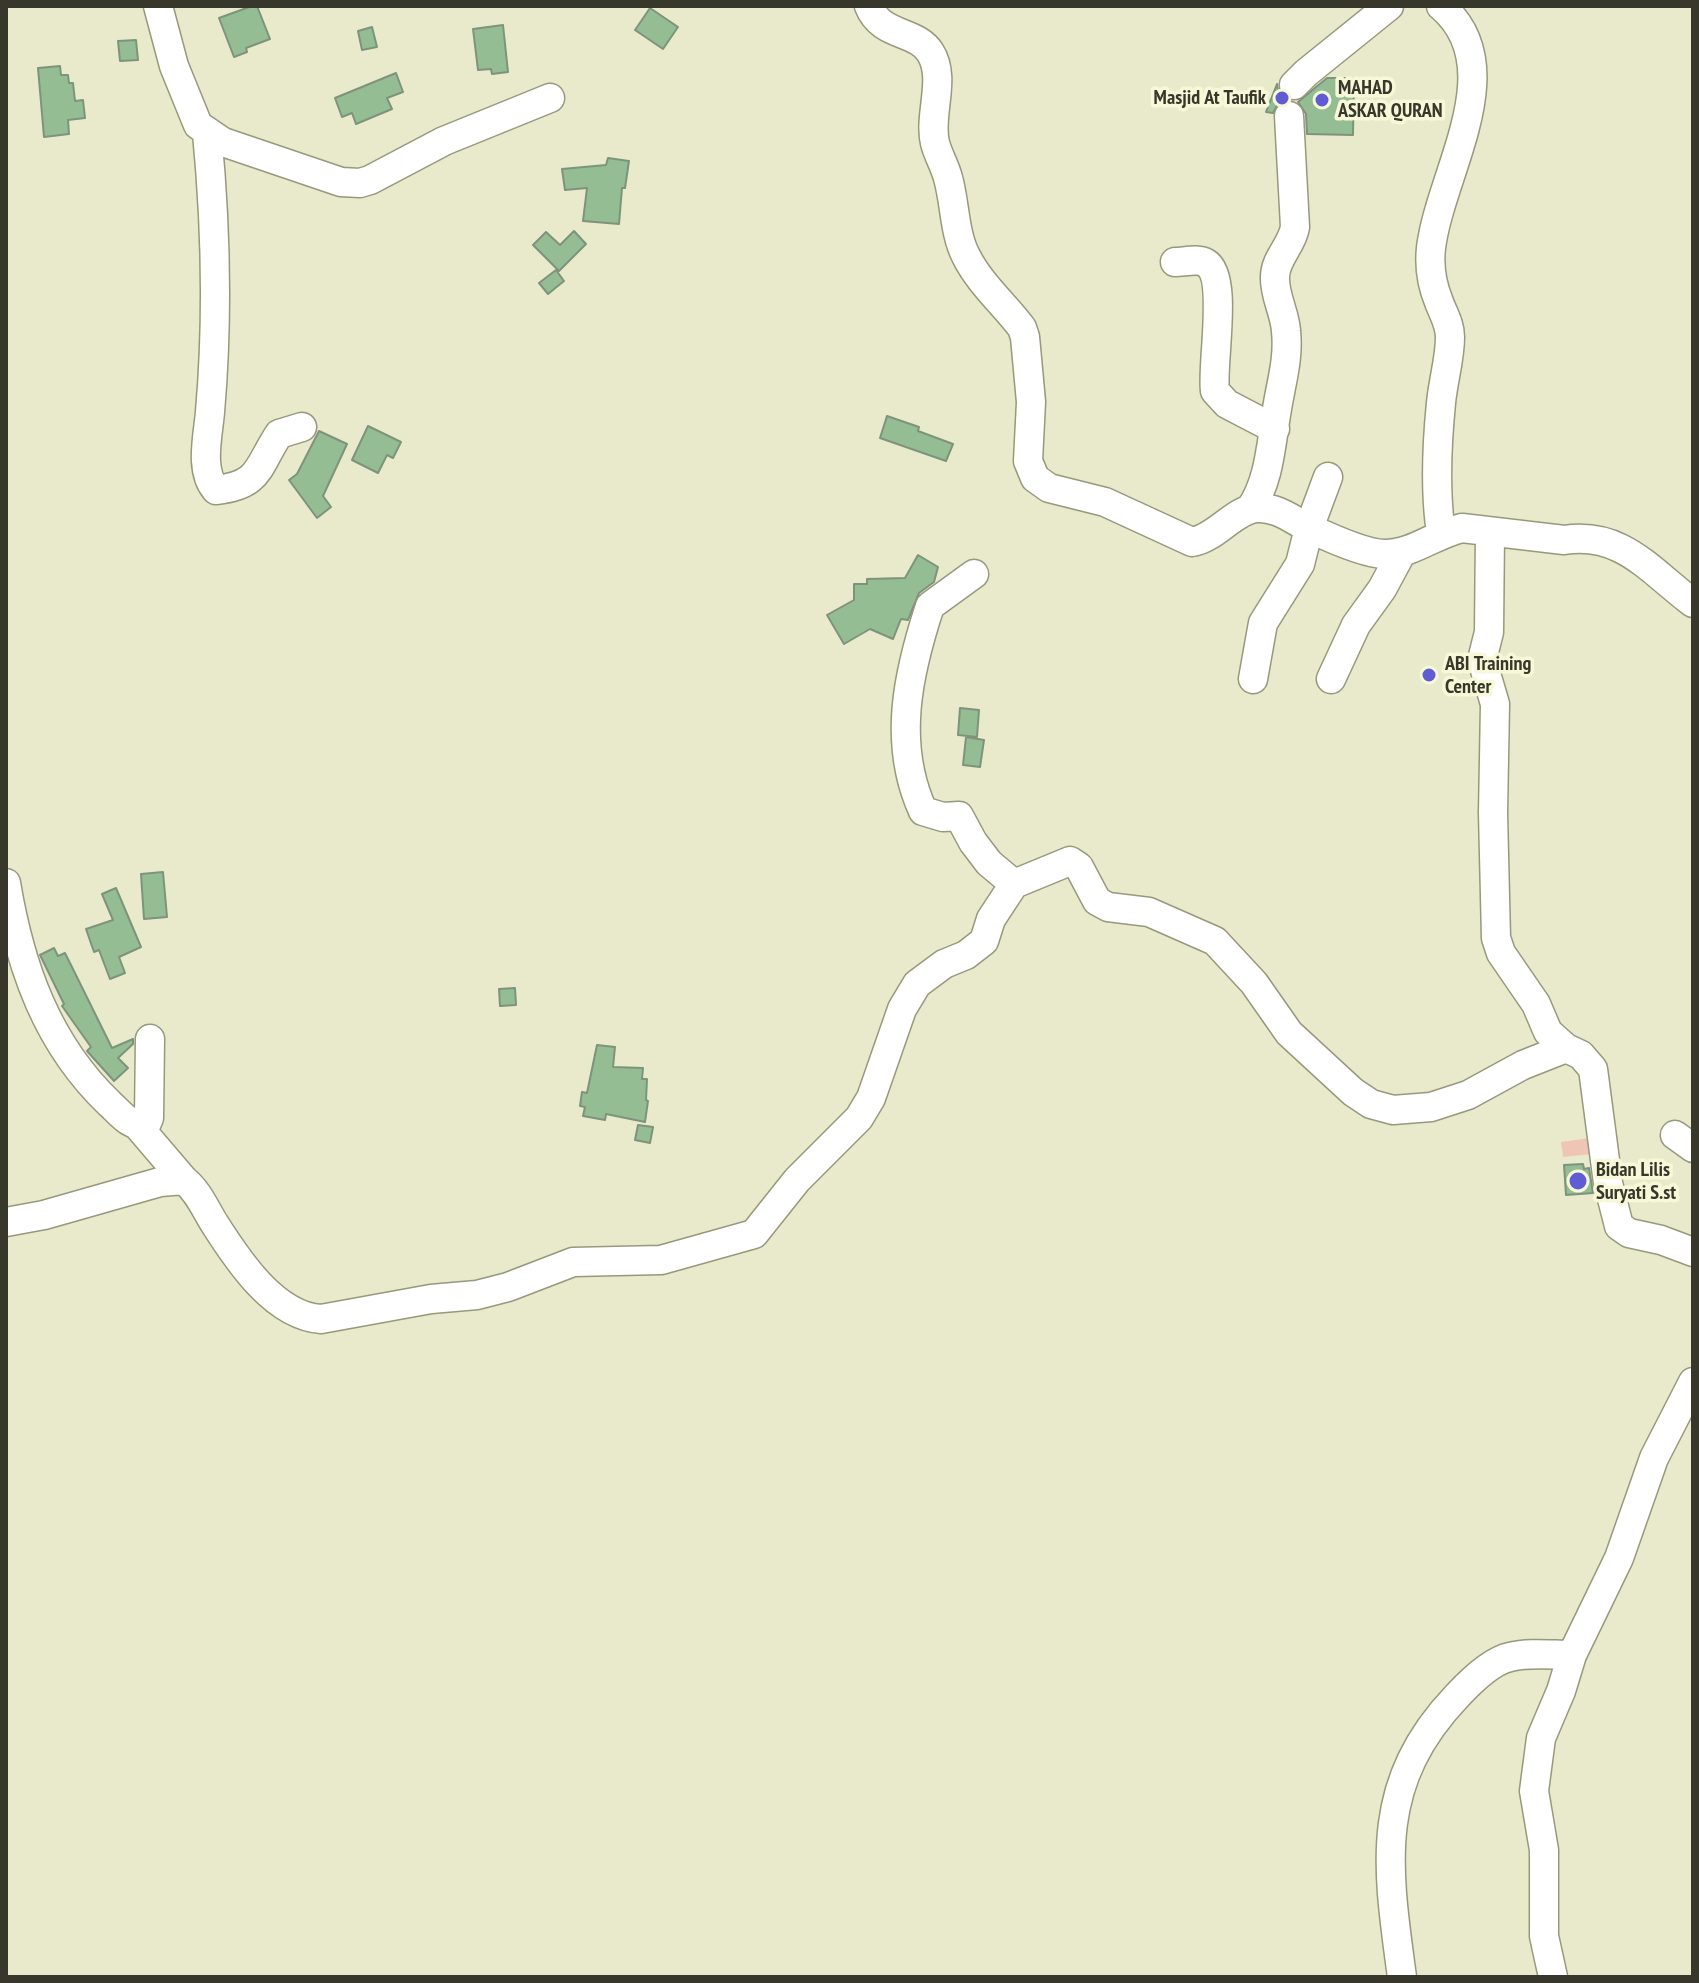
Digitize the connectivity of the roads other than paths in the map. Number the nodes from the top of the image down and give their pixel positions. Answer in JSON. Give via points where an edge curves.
{"nodes":[{"id":1,"x":158,"y":6,"type":"edge"},
{"id":2,"x":869,"y":6,"type":"edge"},
{"id":3,"x":1389,"y":6,"type":"edge"},
{"id":4,"x":1441,"y":6,"type":"edge"},
{"id":5,"x":1294,"y":85,"type":"dead end"},
{"id":6,"x":550,"y":98,"type":"dead end"},
{"id":7,"x":1289,"y":116,"type":"dead end"},
{"id":8,"x":207,"y":133,"type":"junction"},
{"id":9,"x":1175,"y":262,"type":"dead end"},
{"id":10,"x":302,"y":427,"type":"dead end"},
{"id":11,"x":1275,"y":429,"type":"junction"},
{"id":12,"x":1328,"y":477,"type":"dead end"},
{"id":13,"x":1250,"y":509,"type":"junction"},
{"id":14,"x":1309,"y":528,"type":"junction"},
{"id":15,"x":1447,"y":531,"type":"junction"},
{"id":16,"x":1490,"y":532,"type":"junction"},
{"id":17,"x":1402,"y":552,"type":"junction"},
{"id":18,"x":974,"y":574,"type":"dead end"},
{"id":19,"x":1693,"y":603,"type":"edge"},
{"id":20,"x":1253,"y":679,"type":"dead end"},
{"id":21,"x":1331,"y":679,"type":"dead end"},
{"id":22,"x":6,"y":883,"type":"edge"},
{"id":23,"x":1014,"y":884,"type":"junction"},
{"id":24,"x":150,"y":1039,"type":"dead end"},
{"id":25,"x":1566,"y":1048,"type":"junction"},
{"id":26,"x":137,"y":1125,"type":"junction"},
{"id":27,"x":184,"y":1180,"type":"junction"},
{"id":28,"x":6,"y":1222,"type":"edge"},
{"id":29,"x":1693,"y":1252,"type":"edge"},
{"id":30,"x":1693,"y":1382,"type":"edge"},
{"id":31,"x":1572,"y":1655,"type":"junction"},
{"id":32,"x":1402,"y":1977,"type":"edge"},
{"id":33,"x":1553,"y":1977,"type":"edge"}],
"edges":[{"from":1,"to":8,"type":"street","via":[[191,113]]},
{"from":2,"to":13,"type":"street","via":[[884,26],[920,42],[931,53],[936,71],[934,142],[948,178],[962,248],[1025,337],[1031,402],[1028,461],[1035,478],[1049,488],[1105,502],[1192,542]]},
{"from":3,"to":5,"type":"street"},
{"from":4,"to":15,"type":"street","via":[[1466,38],[1473,73],[1431,248],[1434,291],[1450,334],[1437,481],[1440,526]]},
{"from":6,"to":8,"type":"street","via":[[360,183],[341,182]]},
{"from":7,"to":11,"type":"street","via":[[1295,227],[1274,281],[1286,329],[1287,361]]},
{"from":8,"to":10,"type":"street","via":[[214,256],[209,482],[216,490],[244,484],[254,477],[279,434]]},
{"from":9,"to":11,"type":"street","via":[[1201,261],[1213,273],[1215,391],[1227,404]]},
{"from":11,"to":13,"type":"street"},
{"from":12,"to":14,"type":"street"},
{"from":13,"to":14,"type":"street","via":[[1268,508]]},
{"from":14,"to":17,"type":"street","via":[[1367,551]]},
{"from":14,"to":20,"type":"street","via":[[1296,573],[1263,623]]},
{"from":15,"to":16,"type":"street"},
{"from":15,"to":17,"type":"street"},
{"from":16,"to":19,"type":"street","via":[[1603,540],[1643,563]]},
{"from":16,"to":25,"type":"street","via":[[1489,632],[1482,660],[1495,704],[1496,938],[1548,1032]]},
{"from":17,"to":21,"type":"street","via":[[1356,625]]},
{"from":18,"to":23,"type":"street","via":[[930,606],[906,699],[904,729],[913,789],[923,811],[959,816],[989,863]]},
{"from":22,"to":26,"type":"street","via":[[23,964],[50,1026],[89,1084]]},
{"from":23,"to":25,"type":"street","via":[[1070,861],[1079,867],[1097,901],[1165,917],[1215,941],[1254,983],[1289,1033],[1371,1104],[1393,1110],[1431,1107]]},
{"from":23,"to":27,"type":"street","via":[[991,919],[984,941],[909,993],[859,1118],[814,1161],[754,1234],[743,1238],[661,1260],[573,1262],[477,1295],[321,1319],[262,1288]]},
{"from":24,"to":26,"type":"street","via":[[149,1118],[146,1125]]},
{"from":25,"to":29,"type":"street","via":[[1585,1059],[1594,1074],[1619,1226]]},
{"from":26,"to":27,"type":"street"},
{"from":27,"to":28,"type":"street"},
{"from":30,"to":31,"type":"street","via":[[1654,1458],[1619,1558]]},
{"from":31,"to":32,"type":"street","via":[[1508,1657],[1469,1683],[1428,1731],[1398,1793],[1390,1834]]},
{"from":31,"to":33,"type":"street","via":[[1541,1738],[1534,1775],[1545,1869],[1543,1922]]}]}
